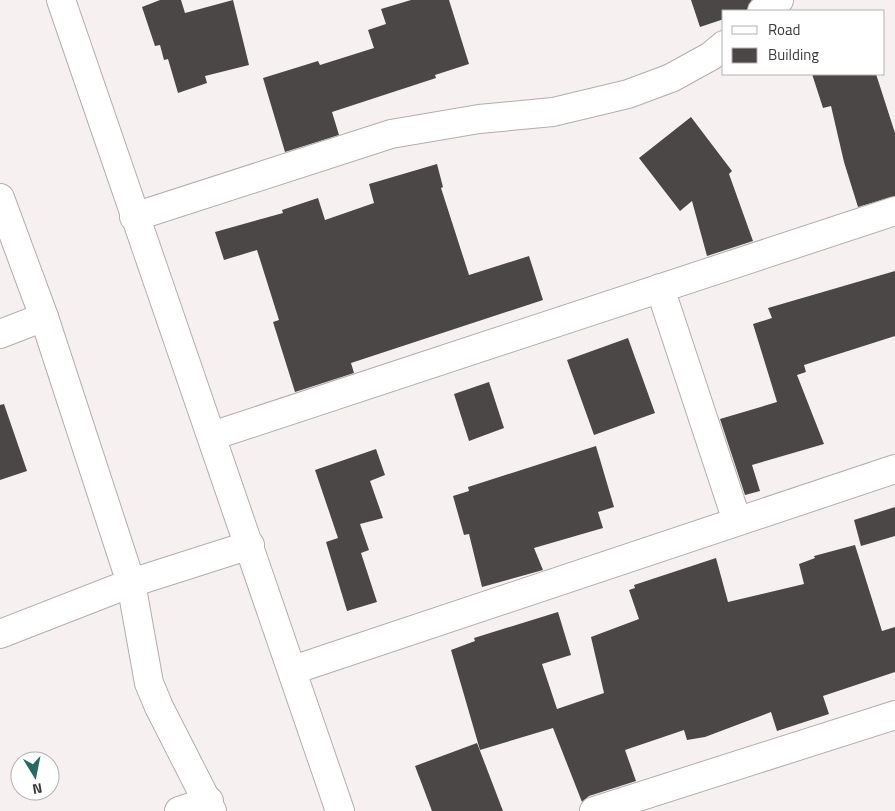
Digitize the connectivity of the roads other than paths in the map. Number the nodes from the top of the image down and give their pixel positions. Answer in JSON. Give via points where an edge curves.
{"nodes":[{"id":1,"x":61,"y":0,"type":"edge"},
{"id":2,"x":780,"y":0,"type":"edge"},
{"id":3,"x":764,"y":10,"type":"edge"},
{"id":4,"x":722,"y":47,"type":"edge"},
{"id":5,"x":0,"y":198,"type":"edge"},
{"id":6,"x":895,"y":211,"type":"edge"},
{"id":7,"x":134,"y":217,"type":"junction"},
{"id":8,"x":660,"y":288,"type":"junction"},
{"id":9,"x":44,"y":317,"type":"junction"},
{"id":10,"x":0,"y":334,"type":"edge"},
{"id":11,"x":212,"y":436,"type":"junction"},
{"id":12,"x":895,"y":469,"type":"edge"},
{"id":13,"x":737,"y":521,"type":"junction"},
{"id":14,"x":250,"y":545,"type":"junction"},
{"id":15,"x":131,"y":583,"type":"junction"},
{"id":16,"x":0,"y":634,"type":"edge"},
{"id":17,"x":293,"y":670,"type":"junction"},
{"id":18,"x":895,"y":715,"type":"edge"},
{"id":19,"x":211,"y":806,"type":"edge"},
{"id":20,"x":179,"y":811,"type":"edge"},
{"id":21,"x":340,"y":811,"type":"edge"},
{"id":22,"x":594,"y":811,"type":"edge"}],
"edges":[{"from":1,"to":7,"type":"street"},
{"from":2,"to":3,"type":"street"},
{"from":4,"to":7,"type":"street","via":[[671,78],[628,94],[553,112],[479,119],[391,134]]},
{"from":5,"to":9,"type":"street"},
{"from":6,"to":8,"type":"street"},
{"from":7,"to":11,"type":"street"},
{"from":8,"to":11,"type":"street"},
{"from":8,"to":13,"type":"street"},
{"from":9,"to":10,"type":"street"},
{"from":9,"to":15,"type":"street"},
{"from":11,"to":14,"type":"street"},
{"from":12,"to":13,"type":"street"},
{"from":13,"to":17,"type":"street"},
{"from":14,"to":15,"type":"street"},
{"from":14,"to":17,"type":"street"},
{"from":15,"to":16,"type":"street"},
{"from":15,"to":19,"type":"street","via":[[150,683],[172,734]]},
{"from":17,"to":21,"type":"street"},
{"from":18,"to":22,"type":"street"},
{"from":19,"to":20,"type":"street"}]}
